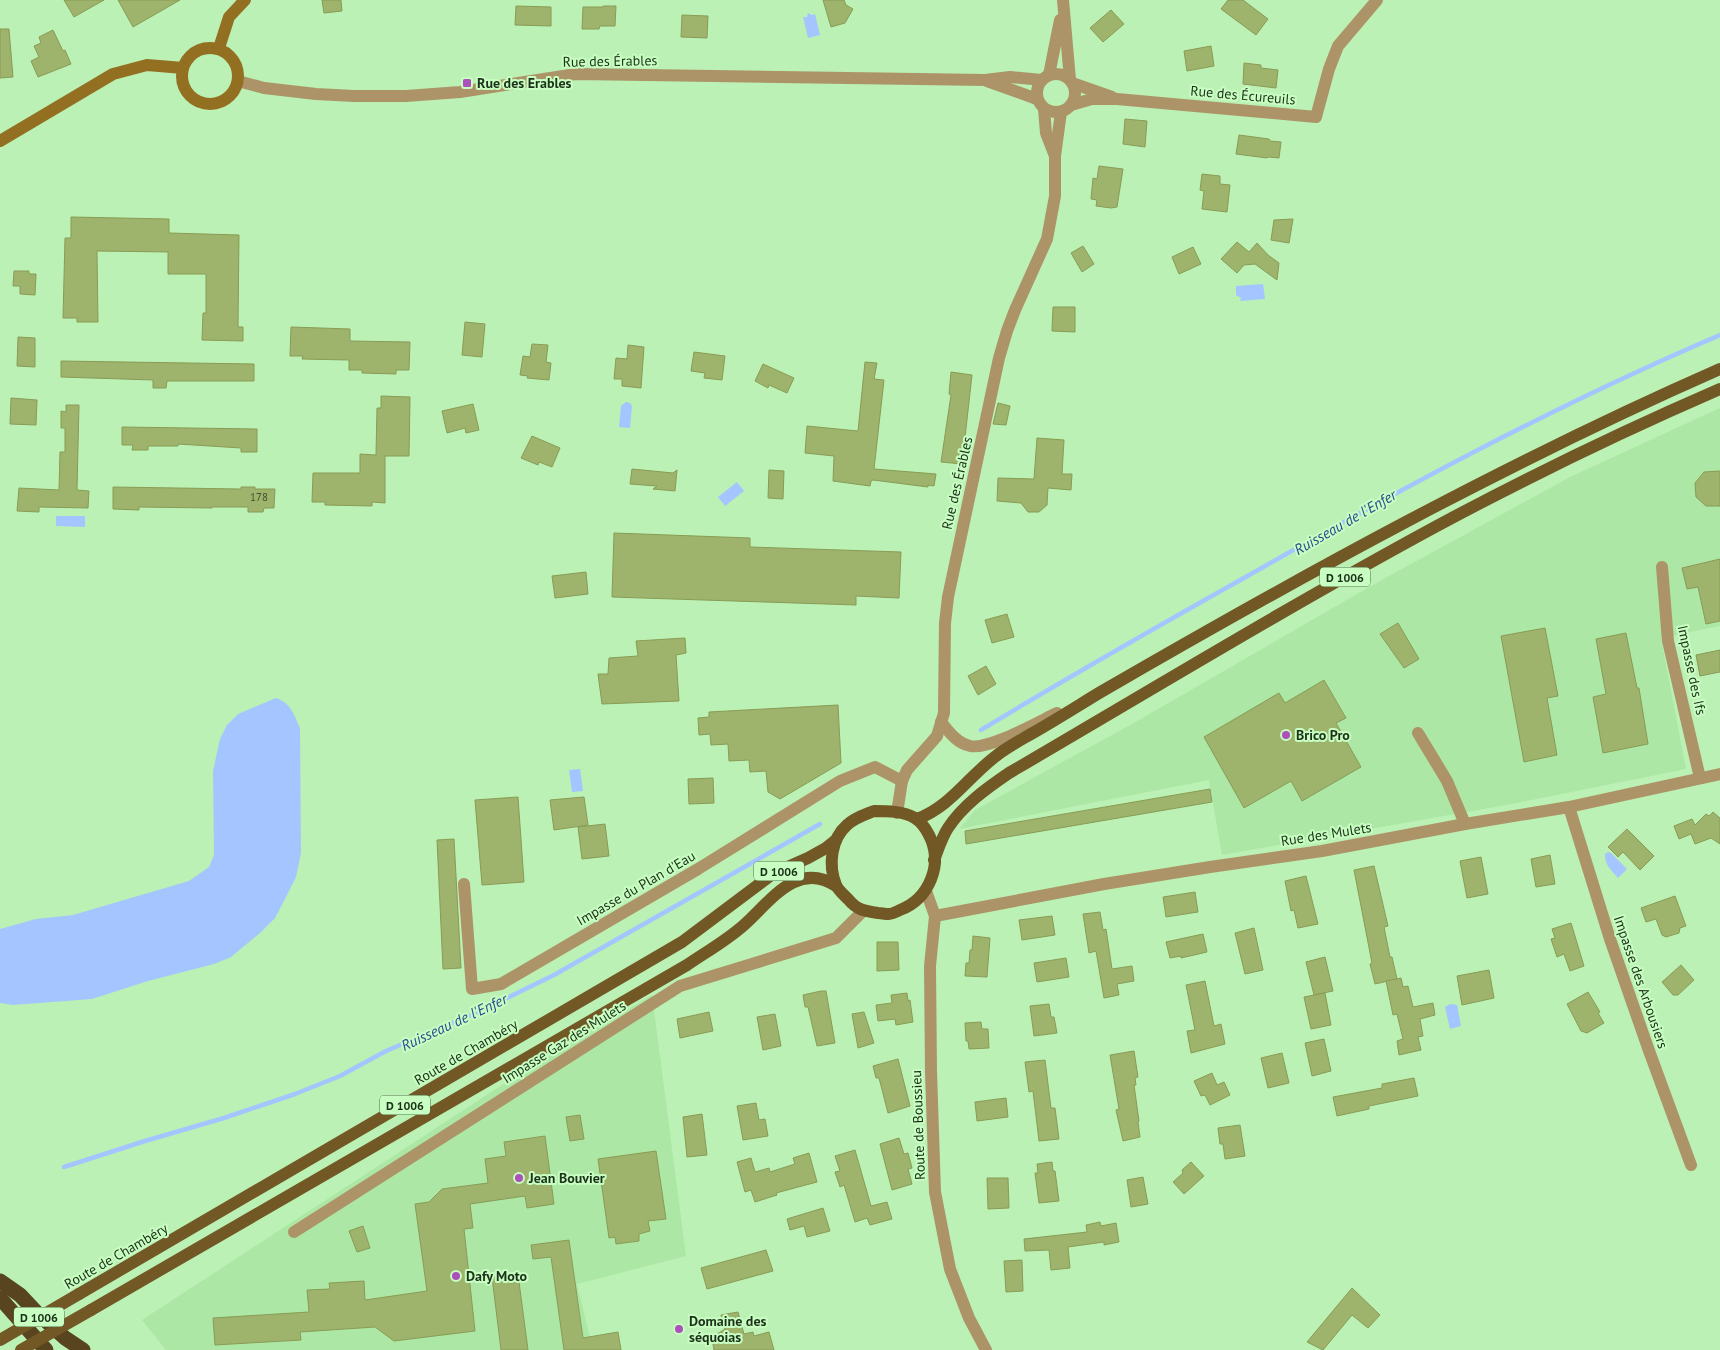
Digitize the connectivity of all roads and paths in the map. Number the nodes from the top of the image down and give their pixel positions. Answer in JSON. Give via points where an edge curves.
{"nodes":[{"id":1,"x":246,"y":0,"type":"edge"},
{"id":2,"x":1377,"y":0,"type":"edge"},
{"id":3,"x":1063,"y":4,"type":"edge"},
{"id":4,"x":219,"y":48,"type":"junction"},
{"id":5,"x":183,"y":68,"type":"junction"},
{"id":6,"x":1045,"y":77,"type":"junction"},
{"id":7,"x":985,"y":80,"type":"junction"},
{"id":8,"x":238,"y":81,"type":"junction"},
{"id":9,"x":1071,"y":81,"type":"junction"},
{"id":10,"x":1117,"y":98,"type":"junction"},
{"id":11,"x":1041,"y":104,"type":"junction"},
{"id":12,"x":1066,"y":108,"type":"junction"},
{"id":13,"x":0,"y":141,"type":"edge"},
{"id":14,"x":1055,"y":156,"type":"junction"},
{"id":15,"x":1720,"y":369,"type":"edge"},
{"id":16,"x":1720,"y":389,"type":"edge"},
{"id":17,"x":1662,"y":567,"type":"dead end"},
{"id":18,"x":1098,"y":694,"type":"junction"},
{"id":19,"x":941,"y":722,"type":"junction"},
{"id":20,"x":1418,"y":733,"type":"dead end"},
{"id":21,"x":1720,"y":774,"type":"edge"},
{"id":22,"x":1700,"y":778,"type":"junction"},
{"id":23,"x":902,"y":781,"type":"junction"},
{"id":24,"x":1569,"y":807,"type":"junction"},
{"id":25,"x":897,"y":813,"type":"junction"},
{"id":26,"x":917,"y":819,"type":"junction"},
{"id":27,"x":1465,"y":824,"type":"junction"},
{"id":28,"x":836,"y":840,"type":"junction"},
{"id":29,"x":934,"y":860,"type":"junction"},
{"id":30,"x":464,"y":884,"type":"dead end"},
{"id":31,"x":836,"y":886,"type":"junction"},
{"id":32,"x":926,"y":891,"type":"junction"},
{"id":33,"x":863,"y":911,"type":"junction"},
{"id":34,"x":935,"y":916,"type":"junction"},
{"id":35,"x":1691,"y":1165,"type":"dead end"},
{"id":36,"x":294,"y":1232,"type":"dead end"},
{"id":37,"x":0,"y":1281,"type":"edge"},
{"id":38,"x":0,"y":1298,"type":"edge"},
{"id":39,"x":0,"y":1340,"type":"edge"},
{"id":40,"x":21,"y":1350,"type":"edge"},
{"id":41,"x":46,"y":1350,"type":"edge"},
{"id":42,"x":83,"y":1350,"type":"edge"},
{"id":43,"x":986,"y":1350,"type":"edge"}],
"edges":[{"from":1,"to":4,"type":"main road","via":[[229,18]]},
{"from":2,"to":10,"type":"street","name":"Rue des Écureuils","via":[[1338,46],[1316,118]]},
{"from":3,"to":6,"type":"street"},
{"from":3,"to":9,"type":"street"},
{"from":4,"to":5,"type":"main road","via":[[196,51],[185,61]]},
{"from":4,"to":8,"type":"main road","via":[[232,57]]},
{"from":5,"to":8,"type":"main road","via":[[185,90],[206,104],[215,104],[230,96]]},
{"from":5,"to":13,"type":"main road","via":[[147,64],[113,74]]},
{"from":6,"to":7,"type":"street","name":"Rue des Érables"},
{"from":6,"to":9,"type":"street","via":[[1056,74]]},
{"from":6,"to":11,"type":"street","via":[[1038,86]]},
{"from":7,"to":8,"type":"street","name":"Rue des Érables","via":[[576,74],[460,92],[406,96],[316,94],[264,88]]},
{"from":7,"to":11,"type":"street","name":"Rue des Érables"},
{"from":9,"to":10,"type":"street","name":"Rue des Écureuils"},
{"from":9,"to":12,"type":"street","via":[[1075,94]]},
{"from":10,"to":12,"type":"street","name":"Rue des Écureuils","via":[[1092,99]]},
{"from":11,"to":12,"type":"street","via":[[1055,113]]},
{"from":11,"to":14,"type":"street","name":"Rue des Érables","via":[[1046,133]]},
{"from":12,"to":14,"type":"street","name":"Rue des Érables"},
{"from":14,"to":19,"type":"street","name":"Rue des Érables","via":[[1055,196],[1048,239],[1015,310],[1002,349],[948,597]]},
{"from":15,"to":18,"type":"main road","number":"D 1006","via":[[1549,448],[1426,512],[1273,594]]},
{"from":16,"to":29,"type":"main road","number":"D 1006","via":[[1557,464],[1436,526],[1009,773],[962,811],[948,828]]},
{"from":17,"to":22,"type":"street","name":"Impasse des Ifs","via":[[1668,641]]},
{"from":18,"to":19,"type":"street","via":[[990,743],[971,746],[955,739]]},
{"from":18,"to":26,"type":"main road","number":"D 1006","via":[[997,755],[950,800],[936,811]]},
{"from":19,"to":23,"type":"street","name":"Rue des Érables","via":[[937,736],[910,765]]},
{"from":20,"to":27,"type":"street","via":[[1447,781]]},
{"from":21,"to":22,"type":"street","name":"Rue des Mulets"},
{"from":22,"to":24,"type":"street","name":"Rue des Mulets"},
{"from":23,"to":25,"type":"street","name":"Rue des Érables"},
{"from":23,"to":30,"type":"street","name":"Impasse du Plan d'Eau","via":[[875,768],[840,781],[698,869],[501,984],[472,989]]},
{"from":24,"to":27,"type":"street","name":"Rue des Mulets"},
{"from":24,"to":35,"type":"street","name":"Impasse des Arbousiers","via":[[1610,939]]},
{"from":25,"to":26,"type":"main road"},
{"from":25,"to":28,"type":"main road","via":[[874,811],[858,817],[847,824]]},
{"from":26,"to":29,"type":"main road","via":[[933,843]]},
{"from":27,"to":34,"type":"street","name":"Rue des Mulets","via":[[1322,852],[1104,884]]},
{"from":28,"to":31,"type":"main road","via":[[831,864]]},
{"from":28,"to":39,"type":"main road","name":"Route de Chambéry","number":"D 1006","bridge":true,"via":[[808,858],[774,873],[682,942]]},
{"from":29,"to":32,"type":"main road"},
{"from":31,"to":33,"type":"main road"},
{"from":31,"to":40,"type":"main road","number":"D 1006","bridge":true,"via":[[826,880],[814,879],[785,886],[744,925],[687,965]]},
{"from":32,"to":33,"type":"main road","via":[[910,906],[890,914]]},
{"from":32,"to":34,"type":"street","name":"Route de Boussieu"},
{"from":33,"to":36,"type":"street","name":"Impasse Gaz des Mulets","via":[[836,938],[680,986]]},
{"from":34,"to":43,"type":"street","name":"Route de Boussieu","via":[[930,966],[935,1192],[950,1269],[968,1318]]},
{"from":37,"to":42,"type":"highway"},
{"from":38,"to":41,"type":"highway"}]}
